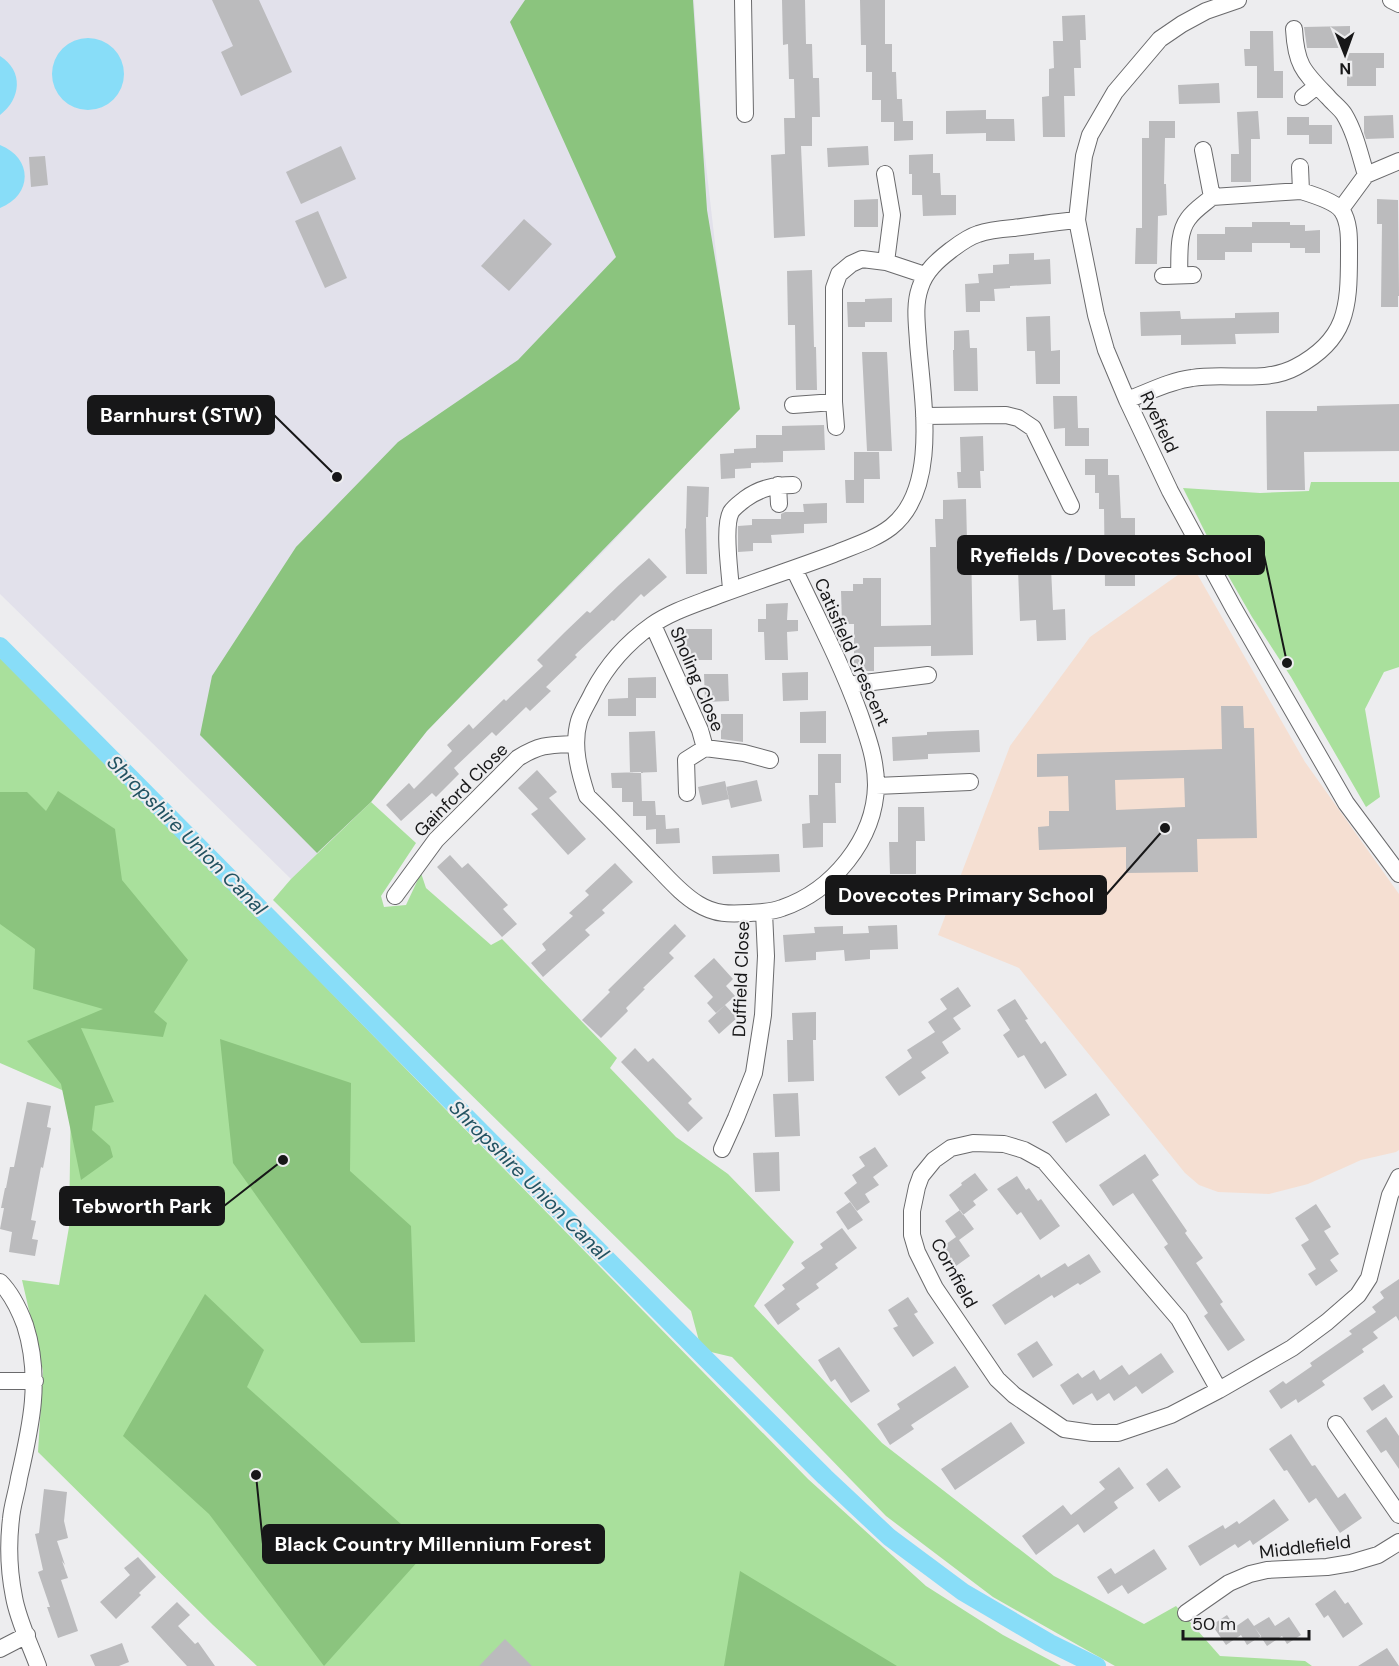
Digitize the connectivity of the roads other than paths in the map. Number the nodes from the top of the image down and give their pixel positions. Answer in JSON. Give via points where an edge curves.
{"nodes":[{"id":1,"x":743,"y":0,"type":"edge"},
{"id":2,"x":1238,"y":0,"type":"edge"},
{"id":3,"x":1391,"y":0,"type":"edge"},
{"id":4,"x":1399,"y":4,"type":"edge"},
{"id":5,"x":1294,"y":29,"type":"dead end"},
{"id":6,"x":1317,"y":86,"type":"junction"},
{"id":7,"x":1303,"y":97,"type":"dead end"},
{"id":8,"x":745,"y":114,"type":"dead end"},
{"id":9,"x":1203,"y":150,"type":"dead end"},
{"id":10,"x":1399,"y":161,"type":"edge"},
{"id":11,"x":1300,"y":168,"type":"dead end"},
{"id":12,"x":885,"y":174,"type":"dead end"},
{"id":13,"x":1366,"y":175,"type":"junction"},
{"id":14,"x":1301,"y":191,"type":"junction"},
{"id":15,"x":1212,"y":197,"type":"junction"},
{"id":16,"x":1341,"y":209,"type":"junction"},
{"id":17,"x":1077,"y":220,"type":"junction"},
{"id":18,"x":886,"y":262,"type":"junction"},
{"id":19,"x":925,"y":275,"type":"junction"},
{"id":20,"x":1178,"y":275,"type":"dead end"},
{"id":21,"x":1127,"y":400,"type":"junction"},
{"id":22,"x":834,"y":402,"type":"junction"},
{"id":23,"x":793,"y":405,"type":"dead end"},
{"id":24,"x":924,"y":416,"type":"junction"},
{"id":25,"x":836,"y":427,"type":"dead end"},
{"id":26,"x":779,"y":504,"type":"dead end"},
{"id":27,"x":1071,"y":506,"type":"dead end"},
{"id":28,"x":794,"y":570,"type":"junction"},
{"id":29,"x":731,"y":590,"type":"junction"},
{"id":30,"x":653,"y":625,"type":"junction"},
{"id":31,"x":928,"y":675,"type":"dead end"},
{"id":32,"x":849,"y":685,"type":"junction"},
{"id":33,"x":575,"y":744,"type":"junction"},
{"id":34,"x":705,"y":748,"type":"junction"},
{"id":35,"x":770,"y":760,"type":"dead end"},
{"id":36,"x":970,"y":782,"type":"dead end"},
{"id":37,"x":876,"y":786,"type":"junction"},
{"id":38,"x":687,"y":793,"type":"dead end"},
{"id":39,"x":1399,"y":874,"type":"edge"},
{"id":40,"x":395,"y":896,"type":"dead end"},
{"id":41,"x":764,"y":912,"type":"junction"},
{"id":42,"x":722,"y":1149,"type":"dead end"},
{"id":43,"x":1399,"y":1177,"type":"edge"},
{"id":44,"x":0,"y":1282,"type":"edge"},
{"id":45,"x":0,"y":1381,"type":"edge"},
{"id":46,"x":35,"y":1382,"type":"junction"},
{"id":47,"x":1219,"y":1390,"type":"junction"},
{"id":48,"x":1336,"y":1424,"type":"dead end"},
{"id":49,"x":1399,"y":1515,"type":"edge"},
{"id":50,"x":5,"y":1520,"type":"edge"},
{"id":51,"x":1399,"y":1542,"type":"edge"},
{"id":52,"x":1186,"y":1613,"type":"dead end"},
{"id":53,"x":27,"y":1635,"type":"junction"},
{"id":54,"x":0,"y":1649,"type":"edge"},
{"id":55,"x":38,"y":1666,"type":"edge"}],
"edges":[{"from":1,"to":8,"type":"street"},
{"from":2,"to":17,"type":"street","name":"Ryefield","via":[[1206,11],[1160,39],[1115,92],[1090,135]]},
{"from":3,"to":4,"type":"street"},
{"from":5,"to":6,"type":"street","via":[[1297,57]]},
{"from":6,"to":7,"type":"street"},
{"from":6,"to":13,"type":"street","via":[[1343,114]]},
{"from":9,"to":15,"type":"street"},
{"from":10,"to":13,"type":"street"},
{"from":11,"to":14,"type":"street"},
{"from":12,"to":18,"type":"street","via":[[892,216]]},
{"from":13,"to":16,"type":"street"},
{"from":14,"to":15,"type":"street"},
{"from":14,"to":16,"type":"street"},
{"from":15,"to":20,"type":"street","via":[[1186,221]]},
{"from":16,"to":21,"type":"street","via":[[1349,236],[1349,296],[1336,333],[1326,345],[1282,373],[1192,378]]},
{"from":17,"to":19,"type":"street","via":[[977,234],[939,260]]},
{"from":17,"to":21,"type":"street","name":"Ryefield","via":[[1096,315]]},
{"from":18,"to":19,"type":"street"},
{"from":18,"to":22,"type":"street","via":[[862,260],[838,274],[834,288]]},
{"from":19,"to":24,"type":"street","name":"Catisfield Crescent","via":[[916,314]]},
{"from":21,"to":39,"type":"street","name":"Ryefield","via":[[1170,491],[1346,803]]},
{"from":22,"to":23,"type":"street"},
{"from":22,"to":25,"type":"street"},
{"from":24,"to":27,"type":"street","via":[[1018,418],[1033,428]]},
{"from":24,"to":28,"type":"street","name":"Catisfield Crescent","via":[[921,478],[905,512],[877,536]]},
{"from":26,"to":29,"type":"street","via":[[786,485],[770,486],[752,494],[730,513],[727,527]]},
{"from":28,"to":29,"type":"street","name":"Catisfield Crescent"},
{"from":28,"to":32,"type":"street","name":"Catisfield Crescent"},
{"from":29,"to":30,"type":"street","name":"Catisfield Crescent"},
{"from":30,"to":33,"type":"street","name":"Catisfield Crescent","via":[[620,652],[597,685],[580,719]]},
{"from":30,"to":34,"type":"street","name":"Sholing Close"},
{"from":31,"to":32,"type":"street"},
{"from":32,"to":37,"type":"street","name":"Catisfield Crescent","via":[[872,748]]},
{"from":33,"to":40,"type":"street","name":"Gainford Close","via":[[546,745],[518,758],[436,840]]},
{"from":33,"to":41,"type":"street","name":"Catisfield Crescent","via":[[587,796],[680,890],[699,904],[725,915]]},
{"from":34,"to":35,"type":"street","name":"Sholing Close"},
{"from":34,"to":38,"type":"street","name":"Sholing Close","via":[[686,760]]},
{"from":36,"to":37,"type":"street"},
{"from":37,"to":41,"type":"street","name":"Catisfield Crescent","via":[[863,837],[846,863],[826,884],[800,901]]},
{"from":41,"to":42,"type":"street","name":"Duffield Close","via":[[764,1015],[754,1073]]},
{"from":43,"to":47,"type":"street","name":"Cornfield","via":[[1390,1195],[1369,1278],[1358,1295],[1292,1348]]},
{"from":44,"to":46,"type":"street","via":[[20,1310],[33,1356]]},
{"from":45,"to":46,"type":"street"},
{"from":46,"to":50,"type":"street","via":[[26,1449]]},
{"from":47,"to":47,"type":"street","name":"Cornfield","via":[[1171,1415],[1118,1433],[1064,1429],[1014,1395],[983,1359],[935,1288],[917,1252],[912,1211],[921,1176],[951,1148],[973,1143],[1004,1144],[1044,1161],[1179,1319]]},
{"from":48,"to":49,"type":"street"},
{"from":50,"to":53,"type":"street","via":[[14,1599]]},
{"from":51,"to":52,"type":"street","name":"Middlefield","via":[[1378,1556],[1351,1563],[1250,1574],[1229,1583]]},
{"from":53,"to":54,"type":"street"},
{"from":53,"to":55,"type":"street"}]}
